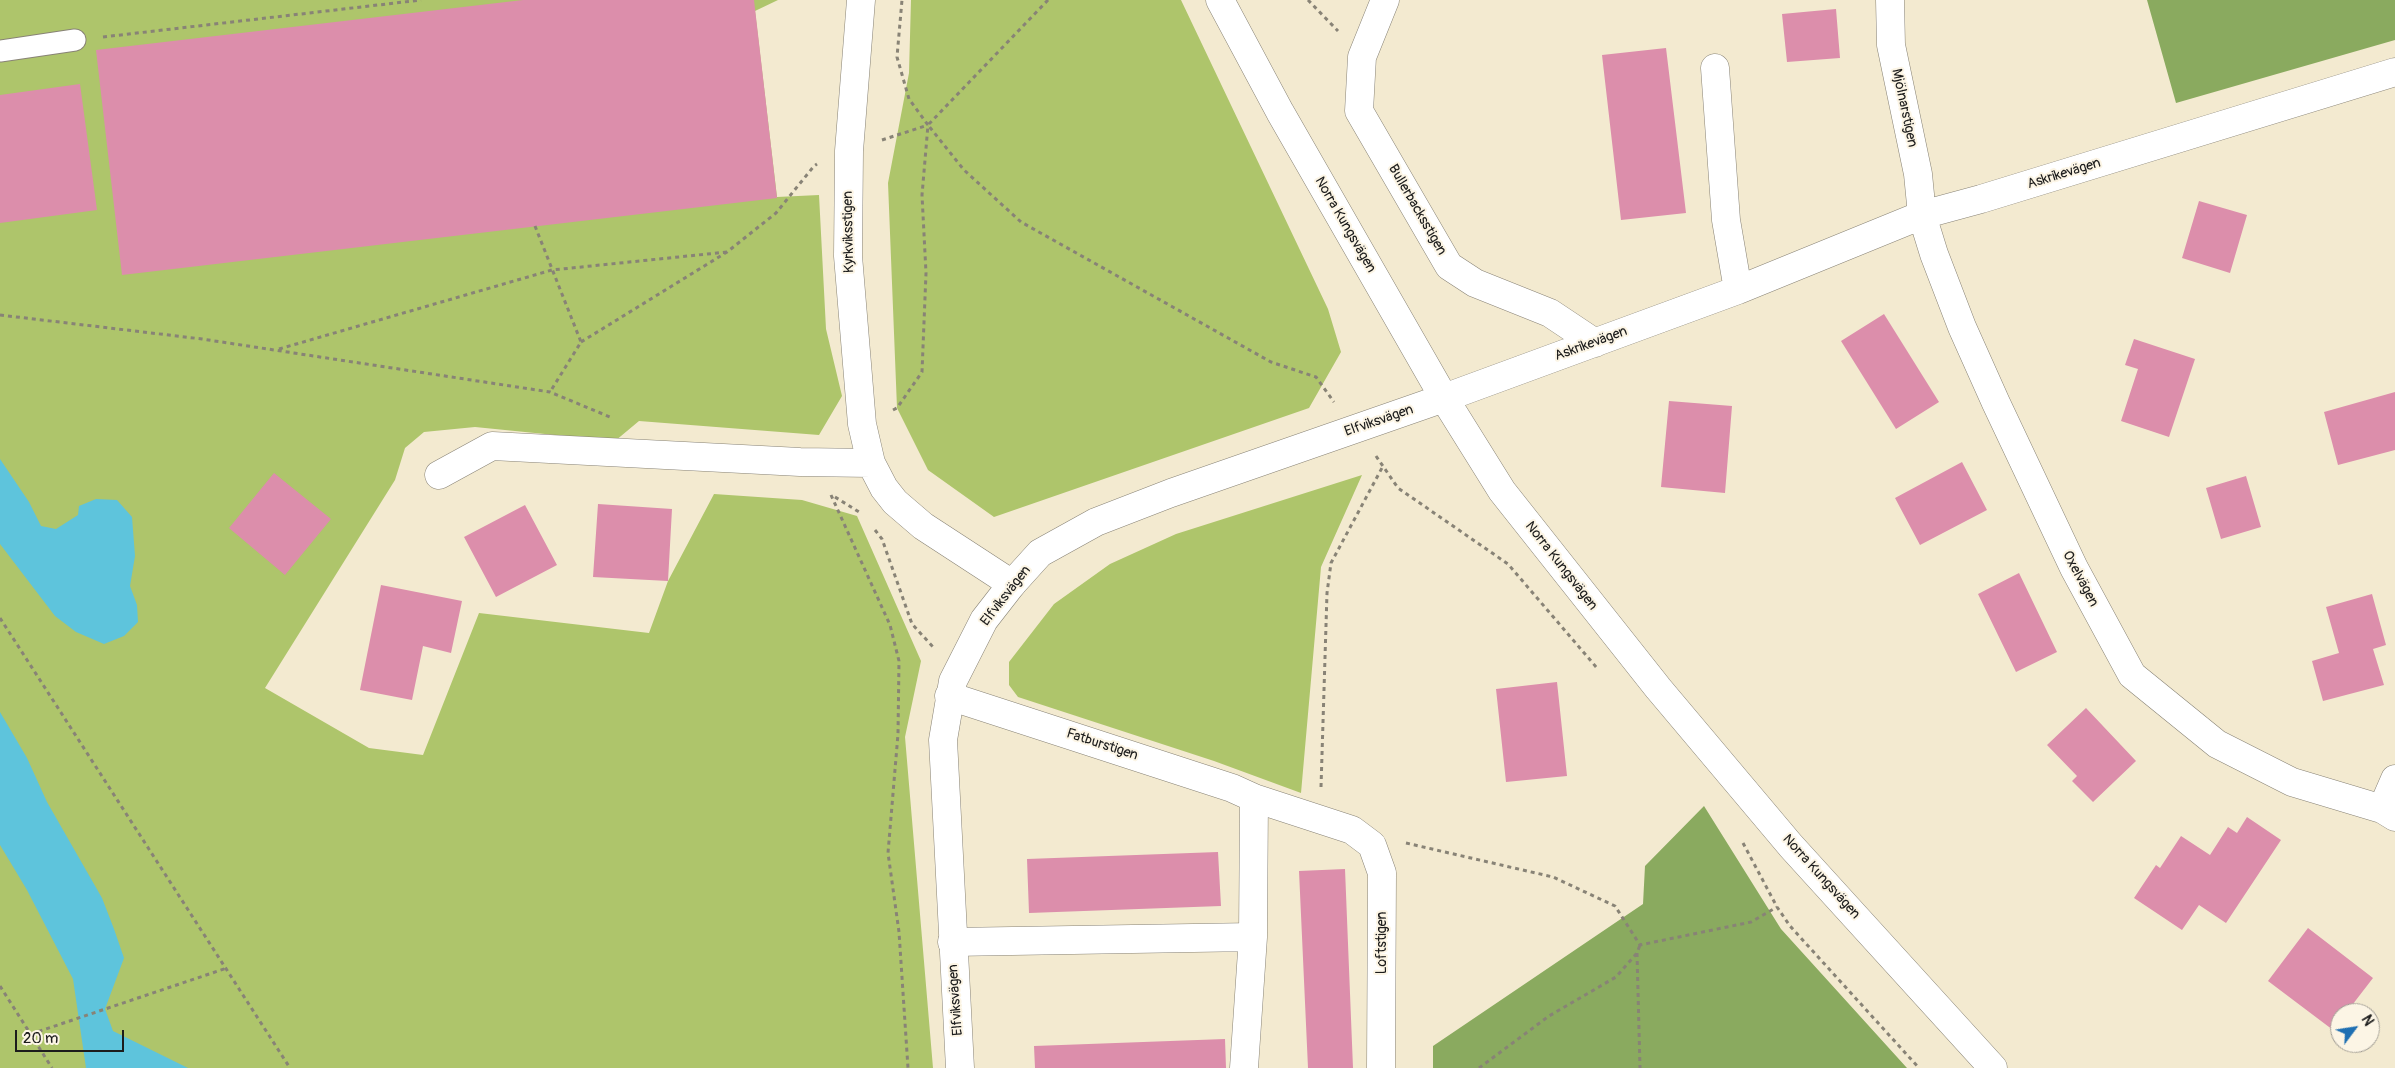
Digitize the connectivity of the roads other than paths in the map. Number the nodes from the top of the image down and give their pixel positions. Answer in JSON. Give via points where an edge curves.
{"nodes":[{"id":1,"x":861,"y":0,"type":"edge"},
{"id":2,"x":1220,"y":0,"type":"edge"},
{"id":3,"x":1384,"y":0,"type":"edge"},
{"id":4,"x":1890,"y":0,"type":"edge"},
{"id":5,"x":75,"y":40,"type":"road end"},
{"id":6,"x":0,"y":51,"type":"edge"},
{"id":7,"x":1715,"y":68,"type":"dead end"},
{"id":8,"x":2395,"y":72,"type":"edge"},
{"id":9,"x":1922,"y":215,"type":"junction"},
{"id":10,"x":1738,"y":290,"type":"junction"},
{"id":11,"x":1594,"y":343,"type":"junction"},
{"id":12,"x":1444,"y":398,"type":"junction"},
{"id":13,"x":871,"y":463,"type":"junction"},
{"id":14,"x":439,"y":474,"type":"dead end"},
{"id":15,"x":1012,"y":584,"type":"junction"},
{"id":16,"x":949,"y":696,"type":"junction"},
{"id":17,"x":2395,"y":778,"type":"edge"},
{"id":18,"x":1254,"y":798,"type":"junction"},
{"id":19,"x":2389,"y":813,"type":"edge"},
{"id":20,"x":1352,"y":830,"type":"joint"},
{"id":21,"x":1253,"y":937,"type":"junction"},
{"id":22,"x":952,"y":942,"type":"junction"},
{"id":23,"x":960,"y":1068,"type":"edge"},
{"id":24,"x":1244,"y":1068,"type":"edge"},
{"id":25,"x":1381,"y":1068,"type":"edge"},
{"id":26,"x":1992,"y":1068,"type":"edge"}],
"edges":[{"from":1,"to":13,"type":"street","name":"Kyrkviksstigen","via":[[849,151],[848,256],[862,424]]},
{"from":2,"to":12,"type":"street","name":"Norra Kungsvägen","via":[[1280,112]]},
{"from":3,"to":11,"type":"street","name":"Bullerbacksstigen","via":[[1362,57],[1358,111],[1449,266],[1475,283],[1550,313]]},
{"from":4,"to":9,"type":"street","name":"Mjölnarstigen","via":[[1891,45],[1918,174]]},
{"from":5,"to":6,"type":"lane"},
{"from":7,"to":10,"type":"street","via":[[1726,220]]},
{"from":8,"to":9,"type":"street","name":"Askrikevägen"},
{"from":9,"to":10,"type":"street","name":"Askrikevägen"},
{"from":9,"to":19,"type":"street","name":"Oxelvägen","via":[[1962,327],[1996,403],[2074,568],[2132,675],[2217,744],[2292,782]]},
{"from":10,"to":11,"type":"street","name":"Askrikevägen"},
{"from":11,"to":12,"type":"street","name":"Askrikevägen"},
{"from":12,"to":15,"type":"street","name":"Elfviksvägen","via":[[1096,522],[1040,553]]},
{"from":12,"to":26,"type":"street","name":"Norra Kungsvägen","via":[[1502,491],[1658,688],[1792,846]]},
{"from":13,"to":14,"type":"street","via":[[492,446]]},
{"from":13,"to":15,"type":"street","name":"Kyrkviksstigen","via":[[895,502],[923,526]]},
{"from":15,"to":16,"type":"street","name":"Elfviksvägen","via":[[984,620]]},
{"from":16,"to":18,"type":"street","name":"Fatburstigen","via":[[1232,788]]},
{"from":16,"to":22,"type":"street","name":"Elfviksvägen","via":[[943,740]]},
{"from":17,"to":19,"type":"street","name":"Oxelvägen"},
{"from":18,"to":20,"type":"street","name":"Fatburstigen"},
{"from":18,"to":21,"type":"street"},
{"from":20,"to":25,"type":"street","name":"Loftstigen","via":[[1372,845],[1382,873]]},
{"from":21,"to":22,"type":"street"},
{"from":21,"to":24,"type":"street"},
{"from":22,"to":23,"type":"street","name":"Elfviksvägen"}]}
